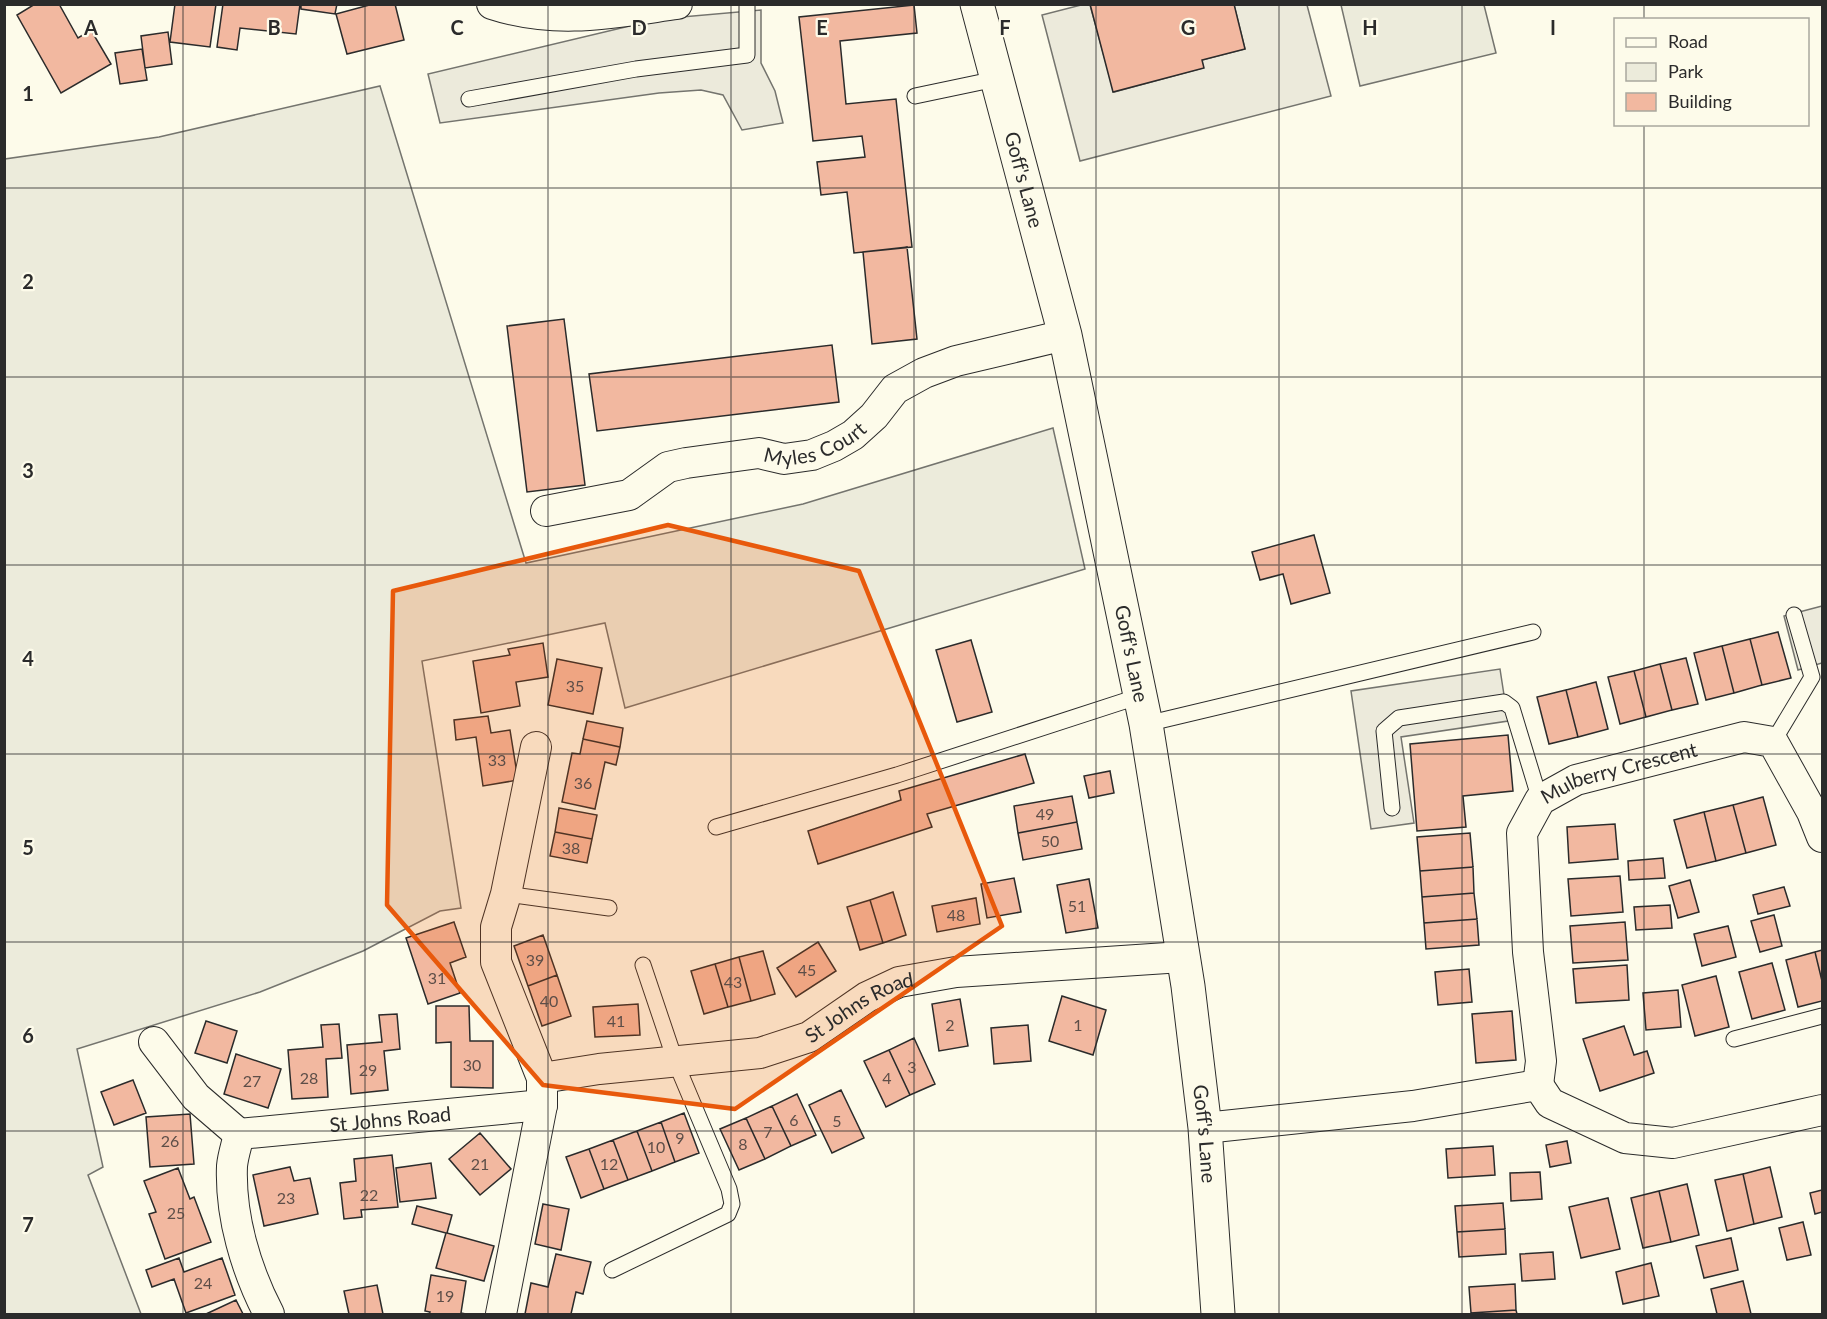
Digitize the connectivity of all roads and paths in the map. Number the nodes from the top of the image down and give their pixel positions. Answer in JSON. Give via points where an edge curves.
{"nodes":[{"id":1,"x":492,"y":4,"type":"edge"},
{"id":2,"x":747,"y":4,"type":"edge"},
{"id":3,"x":977,"y":4,"type":"edge"},
{"id":4,"x":665,"y":5,"type":"edge"},
{"id":5,"x":996,"y":79,"type":"junction"},
{"id":6,"x":915,"y":96,"type":"dead end"},
{"id":7,"x":469,"y":99,"type":"dead end"},
{"id":8,"x":1065,"y":335,"type":"junction"},
{"id":9,"x":546,"y":511,"type":"dead end"},
{"id":10,"x":1794,"y":615,"type":"dead end"},
{"id":11,"x":1533,"y":632,"type":"dead end"},
{"id":12,"x":1143,"y":710,"type":"junction"},
{"id":13,"x":1773,"y":742,"type":"junction"},
{"id":14,"x":536,"y":747,"type":"dead end"},
{"id":15,"x":1540,"y":800,"type":"junction"},
{"id":16,"x":1392,"y":808,"type":"dead end"},
{"id":17,"x":716,"y":827,"type":"dead end"},
{"id":18,"x":1822,"y":837,"type":"edge"},
{"id":19,"x":506,"y":894,"type":"junction"},
{"id":20,"x":609,"y":908,"type":"dead end"},
{"id":21,"x":1182,"y":957,"type":"junction"},
{"id":22,"x":643,"y":965,"type":"dead end"},
{"id":23,"x":1822,"y":1016,"type":"edge"},
{"id":24,"x":1734,"y":1039,"type":"dead end"},
{"id":25,"x":154,"y":1042,"type":"dead end"},
{"id":26,"x":676,"y":1063,"type":"junction"},
{"id":27,"x":1538,"y":1085,"type":"junction"},
{"id":28,"x":542,"y":1092,"type":"junction"},
{"id":29,"x":1822,"y":1110,"type":"edge"},
{"id":30,"x":1205,"y":1128,"type":"junction"},
{"id":31,"x":239,"y":1134,"type":"junction"},
{"id":32,"x":612,"y":1270,"type":"dead end"},
{"id":33,"x":269,"y":1314,"type":"edge"},
{"id":34,"x":501,"y":1314,"type":"edge"},
{"id":35,"x":1218,"y":1314,"type":"edge"}],
"edges":[{"from":1,"to":4,"type":"street","via":[[548,16],[590,17]]},
{"from":2,"to":7,"type":"lane","via":[[747,55],[636,69]]},
{"from":3,"to":5,"type":"main road","name":"Goff's Lane"},
{"from":5,"to":6,"type":"lane"},
{"from":5,"to":8,"type":"main road","name":"Goff's Lane"},
{"from":8,"to":9,"type":"street","name":"Myles Court","via":[[956,361],[924,373],[895,389],[853,435],[812,454],[784,459],[759,453],[686,462],[668,467],[629,495]]},
{"from":8,"to":12,"type":"main road","name":"Goff's Lane"},
{"from":10,"to":13,"type":"lane","via":[[1812,677]]},
{"from":11,"to":12,"type":"lane"},
{"from":12,"to":17,"type":"lane"},
{"from":12,"to":21,"type":"main road","name":"Goff's Lane"},
{"from":13,"to":15,"type":"street","name":"Mulberry Crescent","via":[[1744,737],[1576,780]]},
{"from":13,"to":18,"type":"street"},
{"from":14,"to":19,"type":"street"},
{"from":15,"to":16,"type":"lane","via":[[1512,708],[1504,702],[1399,718],[1384,731]]},
{"from":15,"to":27,"type":"street","name":"Mulberry Crescent","via":[[1522,832],[1528,952],[1541,1061]]},
{"from":19,"to":20,"type":"lane"},
{"from":19,"to":28,"type":"street","via":[[496,927],[496,962]]},
{"from":21,"to":26,"type":"street","name":"St Johns Road","via":[[956,972],[899,982],[867,997],[809,1037],[760,1053]]},
{"from":21,"to":30,"type":"main road","name":"Goff's Lane"},
{"from":22,"to":26,"type":"lane"},
{"from":23,"to":24,"type":"lane"},
{"from":25,"to":31,"type":"street","via":[[196,1097]]},
{"from":26,"to":28,"type":"street","name":"St Johns Road","via":[[599,1069]]},
{"from":26,"to":32,"type":"lane","via":[[732,1204],[728,1214]]},
{"from":27,"to":29,"type":"street","via":[[1550,1103],[1625,1138],[1674,1143]]},
{"from":27,"to":30,"type":"street","via":[[1413,1106]]},
{"from":28,"to":31,"type":"street","name":"St Johns Road"},
{"from":28,"to":34,"type":"street"},
{"from":30,"to":35,"type":"main road","name":"Goff's Lane"},
{"from":31,"to":33,"type":"street","via":[[232,1164],[234,1209],[248,1264]]}]}
